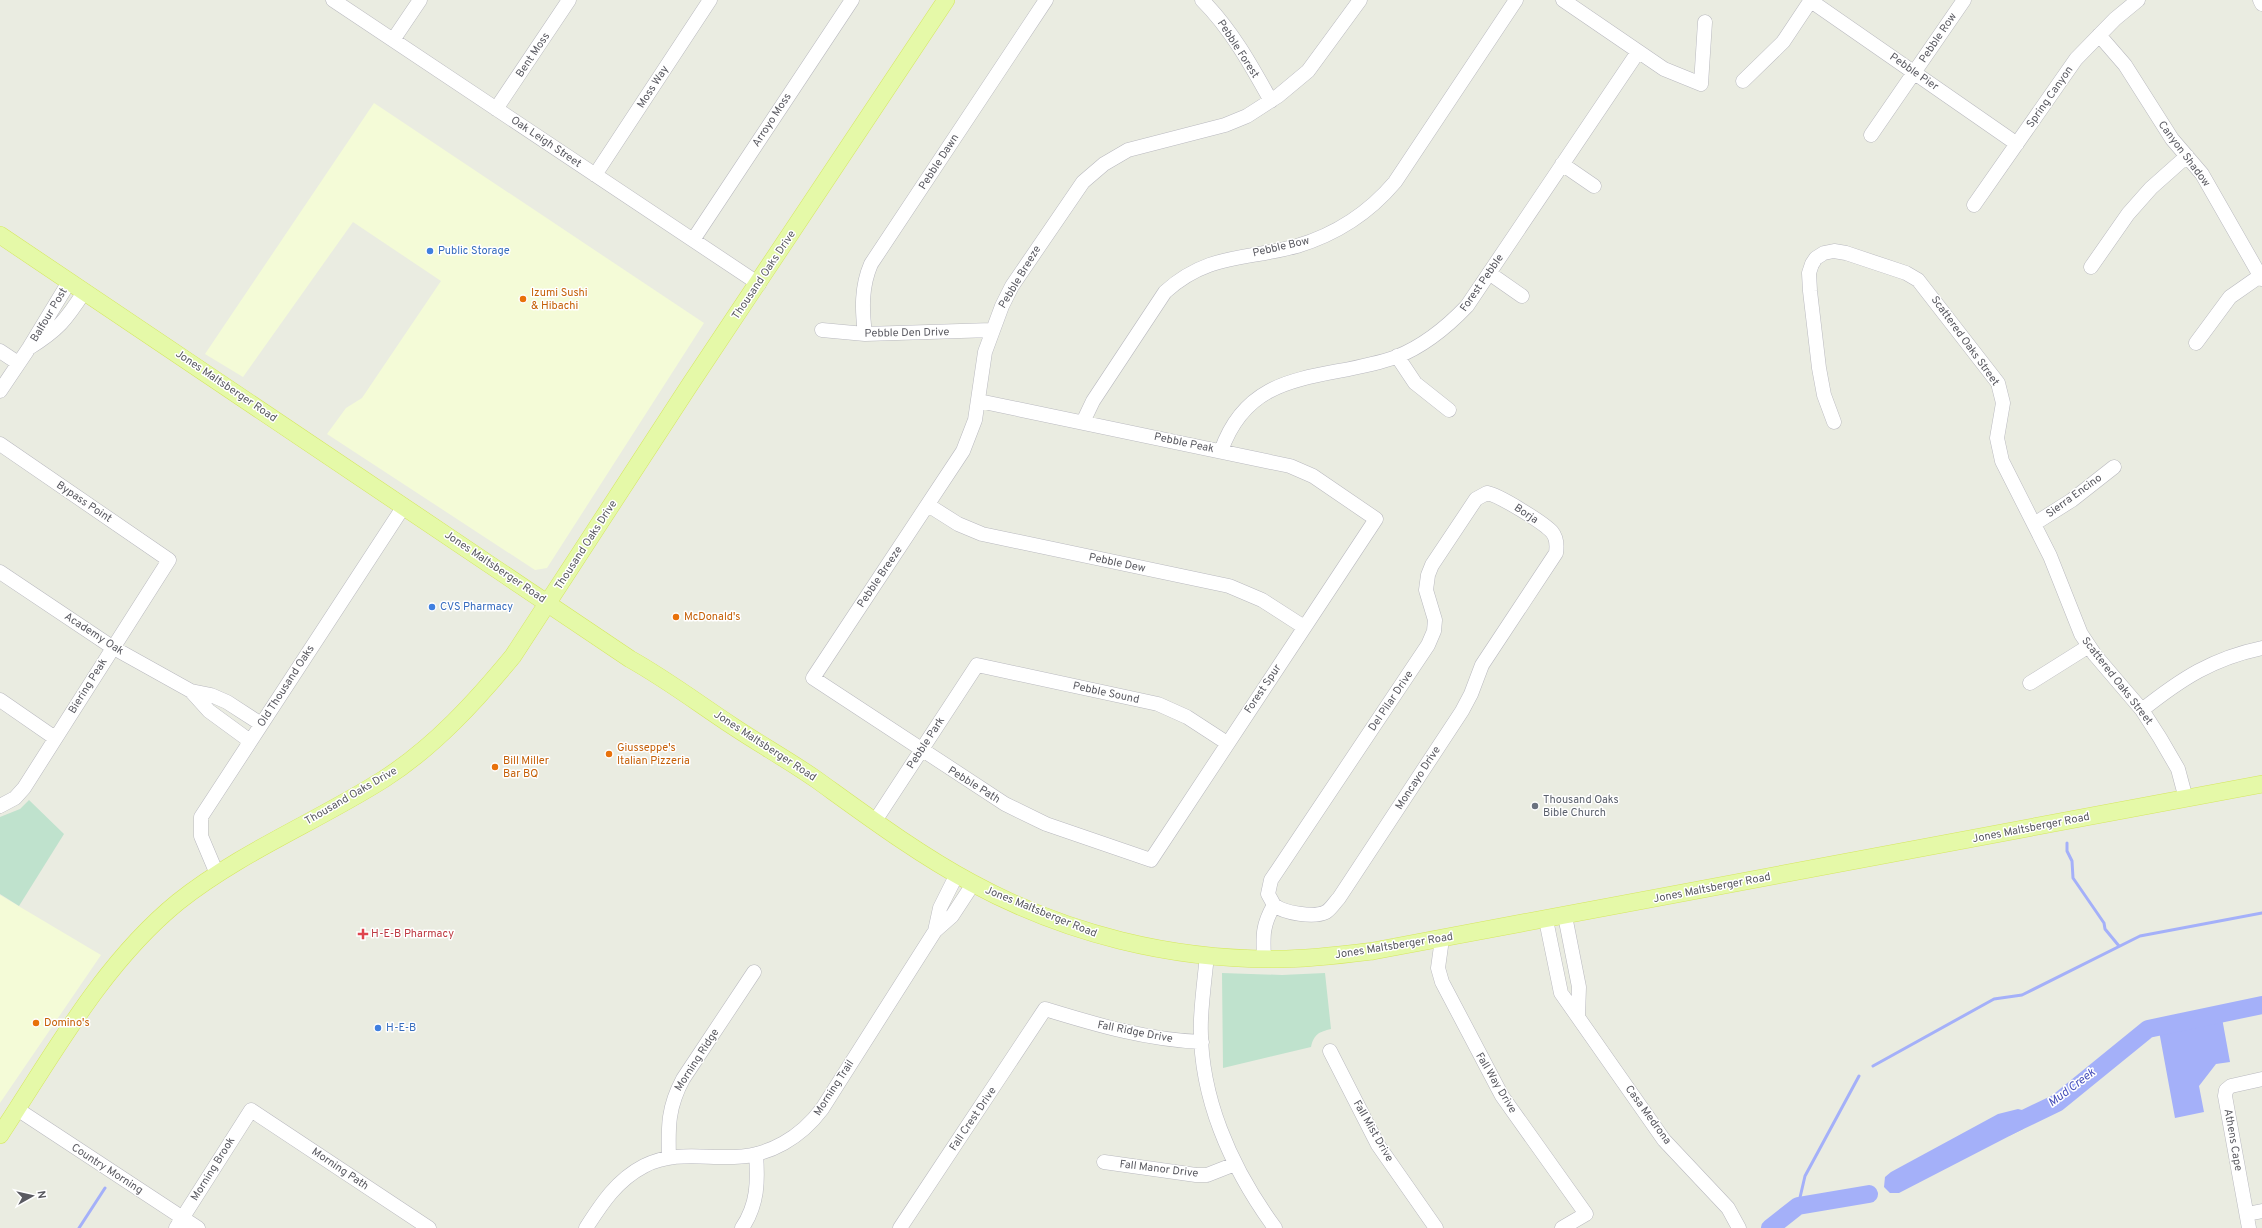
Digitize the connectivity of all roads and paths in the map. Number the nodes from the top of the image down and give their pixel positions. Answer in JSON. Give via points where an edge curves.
{"nodes":[{"id":1,"x":333,"y":0,"type":"edge"},
{"id":2,"x":420,"y":0,"type":"edge"},
{"id":3,"x":569,"y":0,"type":"edge"},
{"id":4,"x":710,"y":0,"type":"edge"},
{"id":5,"x":852,"y":0,"type":"edge"},
{"id":6,"x":946,"y":0,"type":"edge"},
{"id":7,"x":1046,"y":0,"type":"edge"},
{"id":8,"x":1203,"y":0,"type":"edge"},
{"id":9,"x":1360,"y":0,"type":"edge"},
{"id":10,"x":1516,"y":0,"type":"edge"},
{"id":11,"x":1564,"y":0,"type":"edge"},
{"id":12,"x":1964,"y":0,"type":"edge"},
{"id":13,"x":2138,"y":0,"type":"edge"},
{"id":14,"x":2260,"y":0,"type":"edge"},
{"id":15,"x":1811,"y":1,"type":"edge"},
{"id":16,"x":2262,"y":4,"type":"edge"},
{"id":17,"x":1705,"y":22,"type":"dead end"},
{"id":18,"x":2099,"y":35,"type":"junction"},
{"id":19,"x":393,"y":40,"type":"junction"},
{"id":20,"x":1638,"y":52,"type":"junction"},
{"id":21,"x":1914,"y":73,"type":"junction"},
{"id":22,"x":1743,"y":81,"type":"dead end"},
{"id":23,"x":1270,"y":101,"type":"junction"},
{"id":24,"x":496,"y":109,"type":"junction"},
{"id":25,"x":1871,"y":135,"type":"dead end"},
{"id":26,"x":2017,"y":144,"type":"junction"},
{"id":27,"x":2188,"y":156,"type":"junction"},
{"id":28,"x":1562,"y":164,"type":"junction"},
{"id":29,"x":595,"y":175,"type":"junction"},
{"id":30,"x":1594,"y":186,"type":"dead end"},
{"id":31,"x":1974,"y":205,"type":"dead end"},
{"id":32,"x":0,"y":235,"type":"edge"},
{"id":33,"x":693,"y":240,"type":"junction"},
{"id":34,"x":2091,"y":267,"type":"dead end"},
{"id":35,"x":1489,"y":273,"type":"junction"},
{"id":36,"x":2261,"y":278,"type":"edge"},
{"id":37,"x":69,"y":282,"type":"junction"},
{"id":38,"x":759,"y":284,"type":"junction"},
{"id":39,"x":84,"y":292,"type":"junction"},
{"id":40,"x":1522,"y":296,"type":"dead end"},
{"id":41,"x":822,"y":330,"type":"dead end"},
{"id":42,"x":992,"y":330,"type":"junction"},
{"id":43,"x":865,"y":334,"type":"junction"},
{"id":44,"x":2196,"y":343,"type":"dead end"},
{"id":45,"x":29,"y":348,"type":"junction"},
{"id":46,"x":0,"y":351,"type":"edge"},
{"id":47,"x":1397,"y":356,"type":"junction"},
{"id":48,"x":18,"y":363,"type":"junction"},
{"id":49,"x":0,"y":391,"type":"edge"},
{"id":50,"x":979,"y":401,"type":"junction"},
{"id":51,"x":1449,"y":410,"type":"dead end"},
{"id":52,"x":1083,"y":422,"type":"junction"},
{"id":53,"x":1834,"y":422,"type":"dead end"},
{"id":54,"x":0,"y":444,"type":"edge"},
{"id":55,"x":1221,"y":451,"type":"junction"},
{"id":56,"x":2114,"y":467,"type":"dead end"},
{"id":57,"x":1487,"y":493,"type":"joint"},
{"id":58,"x":928,"y":505,"type":"junction"},
{"id":59,"x":404,"y":506,"type":"junction"},
{"id":60,"x":1376,"y":519,"type":"joint"},
{"id":61,"x":2034,"y":524,"type":"junction"},
{"id":62,"x":1557,"y":543,"type":"joint"},
{"id":63,"x":169,"y":560,"type":"joint"},
{"id":64,"x":0,"y":572,"type":"edge"},
{"id":65,"x":548,"y":602,"type":"junction"},
{"id":66,"x":1304,"y":627,"type":"junction"},
{"id":67,"x":2088,"y":646,"type":"junction"},
{"id":68,"x":112,"y":648,"type":"junction"},
{"id":69,"x":2262,"y":648,"type":"edge"},
{"id":70,"x":977,"y":665,"type":"joint"},
{"id":71,"x":813,"y":678,"type":"joint"},
{"id":72,"x":2030,"y":683,"type":"dead end"},
{"id":73,"x":191,"y":691,"type":"junction"},
{"id":74,"x":0,"y":700,"type":"edge"},
{"id":75,"x":2142,"y":710,"type":"junction"},
{"id":76,"x":261,"y":724,"type":"junction"},
{"id":77,"x":55,"y":738,"type":"junction"},
{"id":78,"x":250,"y":741,"type":"junction"},
{"id":79,"x":1227,"y":743,"type":"junction"},
{"id":80,"x":922,"y":751,"type":"junction"},
{"id":81,"x":2262,"y":784,"type":"edge"},
{"id":82,"x":2186,"y":799,"type":"junction"},
{"id":83,"x":0,"y":806,"type":"edge"},
{"id":84,"x":875,"y":821,"type":"junction"},
{"id":85,"x":1150,"y":860,"type":"joint"},
{"id":86,"x":217,"y":874,"type":"junction"},
{"id":87,"x":957,"y":874,"type":"junction"},
{"id":88,"x":973,"y":884,"type":"junction"},
{"id":89,"x":1274,"y":905,"type":"junction"},
{"id":90,"x":1565,"y":916,"type":"junction"},
{"id":91,"x":1546,"y":920,"type":"junction"},
{"id":92,"x":935,"y":931,"type":"junction"},
{"id":93,"x":1442,"y":939,"type":"junction"},
{"id":94,"x":1207,"y":955,"type":"junction"},
{"id":95,"x":1573,"y":956,"type":"junction"},
{"id":96,"x":1264,"y":959,"type":"junction"},
{"id":97,"x":1554,"y":960,"type":"junction"},
{"id":98,"x":754,"y":972,"type":"dead end"},
{"id":99,"x":1045,"y":1010,"type":"joint"},
{"id":100,"x":1578,"y":1015,"type":"junction"},
{"id":101,"x":1202,"y":1042,"type":"junction"},
{"id":102,"x":1330,"y":1051,"type":"dead end"},
{"id":103,"x":2262,"y":1079,"type":"edge"},
{"id":104,"x":17,"y":1110,"type":"junction"},
{"id":105,"x":251,"y":1110,"type":"joint"},
{"id":106,"x":0,"y":1135,"type":"edge"},
{"id":107,"x":756,"y":1154,"type":"junction"},
{"id":108,"x":669,"y":1158,"type":"junction"},
{"id":109,"x":1104,"y":1162,"type":"dead end"},
{"id":110,"x":1235,"y":1164,"type":"junction"},
{"id":111,"x":2262,"y":1211,"type":"edge"},
{"id":112,"x":2248,"y":1221,"type":"edge"},
{"id":113,"x":179,"y":1223,"type":"edge"},
{"id":114,"x":1738,"y":1227,"type":"edge"},
{"id":115,"x":198,"y":1228,"type":"edge"},
{"id":116,"x":429,"y":1228,"type":"edge"},
{"id":117,"x":586,"y":1228,"type":"edge"},
{"id":118,"x":742,"y":1228,"type":"edge"},
{"id":119,"x":900,"y":1228,"type":"edge"},
{"id":120,"x":1274,"y":1228,"type":"edge"},
{"id":121,"x":1436,"y":1228,"type":"edge"},
{"id":122,"x":1562,"y":1228,"type":"edge"}],
"edges":[{"from":1,"to":19,"type":"street","name":"Oak Leigh Street"},
{"from":2,"to":19,"type":"street"},
{"from":3,"to":24,"type":"street","name":"Bent Moss"},
{"from":4,"to":29,"type":"street","name":"Moss Way"},
{"from":5,"to":33,"type":"street","name":"Arroyo Moss"},
{"from":6,"to":38,"type":"main road","name":"Thousand Oaks Drive"},
{"from":7,"to":43,"type":"street","name":"Pebble Dawn","via":[[871,264],[864,287],[862,310]]},
{"from":8,"to":23,"type":"street","name":"Pebble Forest","via":[[1226,27],[1248,60]]},
{"from":9,"to":23,"type":"street","name":"Pebble Breeze","via":[[1308,71]]},
{"from":10,"to":52,"type":"street","name":"Pebble Bow","via":[[1395,182],[1382,197],[1353,222],[1323,237],[1296,246],[1210,263],[1176,282],[1161,298],[1093,401]]},
{"from":11,"to":20,"type":"street"},
{"from":12,"to":21,"type":"street","name":"Pebble Row"},
{"from":13,"to":18,"type":"street","name":"Spring Canyon"},
{"from":14,"to":16,"type":"street"},
{"from":15,"to":21,"type":"street","name":"Pebble Pier"},
{"from":15,"to":22,"type":"street","via":[[1783,42]]},
{"from":17,"to":20,"type":"street","via":[[1701,84],[1677,76]]},
{"from":18,"to":26,"type":"street","name":"Spring Canyon","via":[[2076,59]]},
{"from":18,"to":27,"type":"street","name":"Canyon Shadow","via":[[2125,65],[2157,117]]},
{"from":19,"to":24,"type":"street","name":"Oak Leigh Street"},
{"from":20,"to":28,"type":"street","name":"Forest Pebble"},
{"from":21,"to":25,"type":"street","name":"Pebble Row"},
{"from":21,"to":26,"type":"street","name":"Pebble Pier"},
{"from":23,"to":42,"type":"street","name":"Pebble Breeze","via":[[1247,116],[1225,125],[1128,150],[1093,172],[1074,193],[1012,286]]},
{"from":24,"to":29,"type":"street","name":"Oak Leigh Street"},
{"from":26,"to":31,"type":"street","name":"Spring Canyon"},
{"from":27,"to":34,"type":"street","via":[[2151,188],[2128,214]]},
{"from":27,"to":36,"type":"street","name":"Canyon Shadow","via":[[2202,174]]},
{"from":28,"to":30,"type":"street"},
{"from":28,"to":35,"type":"street","name":"Forest Pebble"},
{"from":29,"to":33,"type":"street","name":"Oak Leigh Street"},
{"from":32,"to":37,"type":"main road","name":"Jones Maltsberger Road"},
{"from":33,"to":38,"type":"street","name":"Oak Leigh Street"},
{"from":35,"to":40,"type":"street"},
{"from":35,"to":47,"type":"street","name":"Forest Pebble","via":[[1455,319],[1426,342]]},
{"from":36,"to":44,"type":"street","via":[[2230,297]]},
{"from":37,"to":39,"type":"main road","name":"Jones Maltsberger Road"},
{"from":37,"to":45,"type":"street","name":"Balfour Post"},
{"from":38,"to":65,"type":"main road","name":"Thousand Oaks Drive"},
{"from":39,"to":45,"type":"street","name":"Balfour Post","via":[[66,320]]},
{"from":39,"to":59,"type":"main road","name":"Jones Maltsberger Road"},
{"from":41,"to":43,"type":"street","name":"Pebble Den Drive"},
{"from":42,"to":43,"type":"street","name":"Pebble Den Drive"},
{"from":42,"to":50,"type":"street","name":"Pebble Breeze","via":[[985,352]]},
{"from":45,"to":48,"type":"street","name":"Balfour Post"},
{"from":46,"to":48,"type":"street"},
{"from":47,"to":51,"type":"street","via":[[1414,384]]},
{"from":47,"to":55,"type":"street","name":"Forest Pebble","via":[[1374,364],[1286,382],[1269,390],[1246,408],[1237,419]]},
{"from":48,"to":49,"type":"street","name":"Balfour Post"},
{"from":50,"to":52,"type":"street","name":"Pebble Peak"},
{"from":50,"to":58,"type":"street","name":"Pebble Breeze","via":[[963,452]]},
{"from":52,"to":55,"type":"street","name":"Pebble Peak"},
{"from":53,"to":61,"type":"street","name":"Scattered Oaks Street","via":[[1824,395],[1819,368],[1809,273],[1816,258],[1834,251],[1906,273],[1918,280],[1998,383],[2003,403],[1997,438],[1998,452]]},
{"from":54,"to":63,"type":"street","name":"Bypass Point"},
{"from":55,"to":60,"type":"street","name":"Pebble Peak","via":[[1299,469]]},
{"from":56,"to":61,"type":"street","name":"Sierra Encino","via":[[2072,500]]},
{"from":57,"to":62,"type":"street","name":"Borja","via":[[1500,497],[1552,532]]},
{"from":57,"to":89,"type":"street","name":"Del Pilar Drive","via":[[1472,502],[1432,565],[1426,590],[1435,620],[1434,631],[1428,645],[1271,880],[1268,894]]},
{"from":58,"to":66,"type":"street","name":"Pebble Dew","via":[[958,524],[982,534],[1229,586],[1262,600]]},
{"from":58,"to":71,"type":"street","name":"Pebble Breeze"},
{"from":59,"to":65,"type":"main road","name":"Jones Maltsberger Road"},
{"from":59,"to":76,"type":"street","name":"Old Thousand Oaks"},
{"from":60,"to":66,"type":"street","name":"Forest Spur"},
{"from":61,"to":67,"type":"street","name":"Scattered Oaks Street","via":[[2056,569],[2073,618]]},
{"from":62,"to":89,"type":"street","name":"Moncayo Drive","via":[[1556,553],[1482,665],[1462,711],[1339,898],[1326,912],[1316,914],[1282,911]]},
{"from":63,"to":68,"type":"street","name":"Biering Peak"},
{"from":64,"to":68,"type":"street","name":"Academy Oak"},
{"from":65,"to":84,"type":"main road","name":"Jones Maltsberger Road","via":[[807,773]]},
{"from":65,"to":86,"type":"main road","name":"Thousand Oaks Drive","via":[[513,656],[488,686],[448,728],[403,765],[359,794]]},
{"from":66,"to":79,"type":"street","name":"Forest Spur"},
{"from":67,"to":72,"type":"street"},
{"from":67,"to":75,"type":"street","name":"Scattered Oaks Street"},
{"from":68,"to":73,"type":"street","name":"Academy Oak"},
{"from":68,"to":77,"type":"street","name":"Biering Peak"},
{"from":69,"to":75,"type":"street","via":[[2237,653],[2196,671],[2179,680]]},
{"from":70,"to":79,"type":"street","name":"Pebble Sound","via":[[1158,704],[1186,717]]},
{"from":70,"to":80,"type":"street","name":"Pebble Park"},
{"from":71,"to":80,"type":"street","name":"Pebble Path"},
{"from":73,"to":76,"type":"street","name":"Academy Oak","via":[[211,695],[227,702]]},
{"from":73,"to":78,"type":"street","name":"Academy Oak","via":[[209,711]]},
{"from":74,"to":77,"type":"street"},
{"from":75,"to":82,"type":"street","name":"Scattered Oaks Street","via":[[2178,769]]},
{"from":76,"to":78,"type":"street","name":"Old Thousand Oaks"},
{"from":77,"to":83,"type":"street","name":"Biering Peak","via":[[24,788],[15,798]]},
{"from":78,"to":86,"type":"street","name":"Old Thousand Oaks","via":[[201,817],[201,836]]},
{"from":79,"to":85,"type":"street","name":"Forest Spur"},
{"from":80,"to":84,"type":"street","name":"Pebble Park"},
{"from":80,"to":85,"type":"street","name":"Pebble Path","via":[[989,795],[1046,824]]},
{"from":81,"to":82,"type":"main road","name":"Jones Maltsberger Road"},
{"from":82,"to":90,"type":"main road","name":"Jones Maltsberger Road"},
{"from":84,"to":87,"type":"main road","name":"Jones Maltsberger Road"},
{"from":86,"to":104,"type":"main road","name":"Thousand Oaks Drive","via":[[177,903],[126,953],[98,988]]},
{"from":87,"to":88,"type":"main road","name":"Jones Maltsberger Road"},
{"from":87,"to":92,"type":"street","name":"Morning Trail","via":[[940,908]]},
{"from":88,"to":92,"type":"street","name":"Morning Trail","via":[[952,916]]},
{"from":88,"to":94,"type":"main road","name":"Jones Maltsberger Road","via":[[1084,931],[1151,948]]},
{"from":89,"to":96,"type":"street","via":[[1264,921]]},
{"from":90,"to":91,"type":"main road","name":"Jones Maltsberger Road"},
{"from":90,"to":95,"type":"street"},
{"from":91,"to":93,"type":"main road","name":"Jones Maltsberger Road"},
{"from":91,"to":97,"type":"street","name":"Casa Medrona"},
{"from":92,"to":107,"type":"street","name":"Morning Trail","via":[[815,1118],[788,1141]]},
{"from":93,"to":96,"type":"main road","name":"Jones Maltsberger Road","via":[[1358,953]]},
{"from":93,"to":122,"type":"street","name":"Fall Way Drive","via":[[1438,968],[1442,982],[1484,1065],[1502,1096],[1586,1214]]},
{"from":94,"to":96,"type":"main road","name":"Jones Maltsberger Road"},
{"from":94,"to":101,"type":"street","via":[[1201,1020]]},
{"from":95,"to":97,"type":"street"},
{"from":95,"to":100,"type":"street","via":[[1579,987]]},
{"from":97,"to":100,"type":"street","name":"Casa Medrona","via":[[1561,993]]},
{"from":98,"to":108,"type":"street","name":"Morning Ridge","via":[[674,1095],[668,1123]]},
{"from":99,"to":101,"type":"street","name":"Fall Ridge Drive","via":[[1111,1030],[1179,1041]]},
{"from":99,"to":119,"type":"street","name":"Fall Crest Drive"},
{"from":100,"to":114,"type":"street","name":"Casa Medrona","via":[[1664,1140],[1728,1208]]},
{"from":101,"to":110,"type":"street","via":[[1207,1083],[1216,1117]]},
{"from":102,"to":121,"type":"street","name":"Fall Mist Drive","via":[[1378,1145]]},
{"from":103,"to":112,"type":"street","name":"Athens Cape","via":[[2231,1086],[2226,1090],[2225,1096]]},
{"from":104,"to":106,"type":"main road","name":"Thousand Oaks Drive"},
{"from":104,"to":113,"type":"street","name":"Country Morning"},
{"from":105,"to":113,"type":"street","name":"Morning Brook"},
{"from":105,"to":116,"type":"street","name":"Morning Path"},
{"from":107,"to":108,"type":"street","name":"Morning Trail","via":[[734,1157],[686,1155]]},
{"from":107,"to":118,"type":"street","via":[[758,1189]]},
{"from":108,"to":117,"type":"street","name":"Morning Trail","via":[[645,1166],[627,1177],[605,1199]]},
{"from":109,"to":110,"type":"street","name":"Fall Manor Drive","via":[[1196,1175],[1207,1175]]},
{"from":110,"to":120,"type":"street"},
{"from":111,"to":112,"type":"street"},
{"from":113,"to":115,"type":"street","name":"Country Morning"}]}
